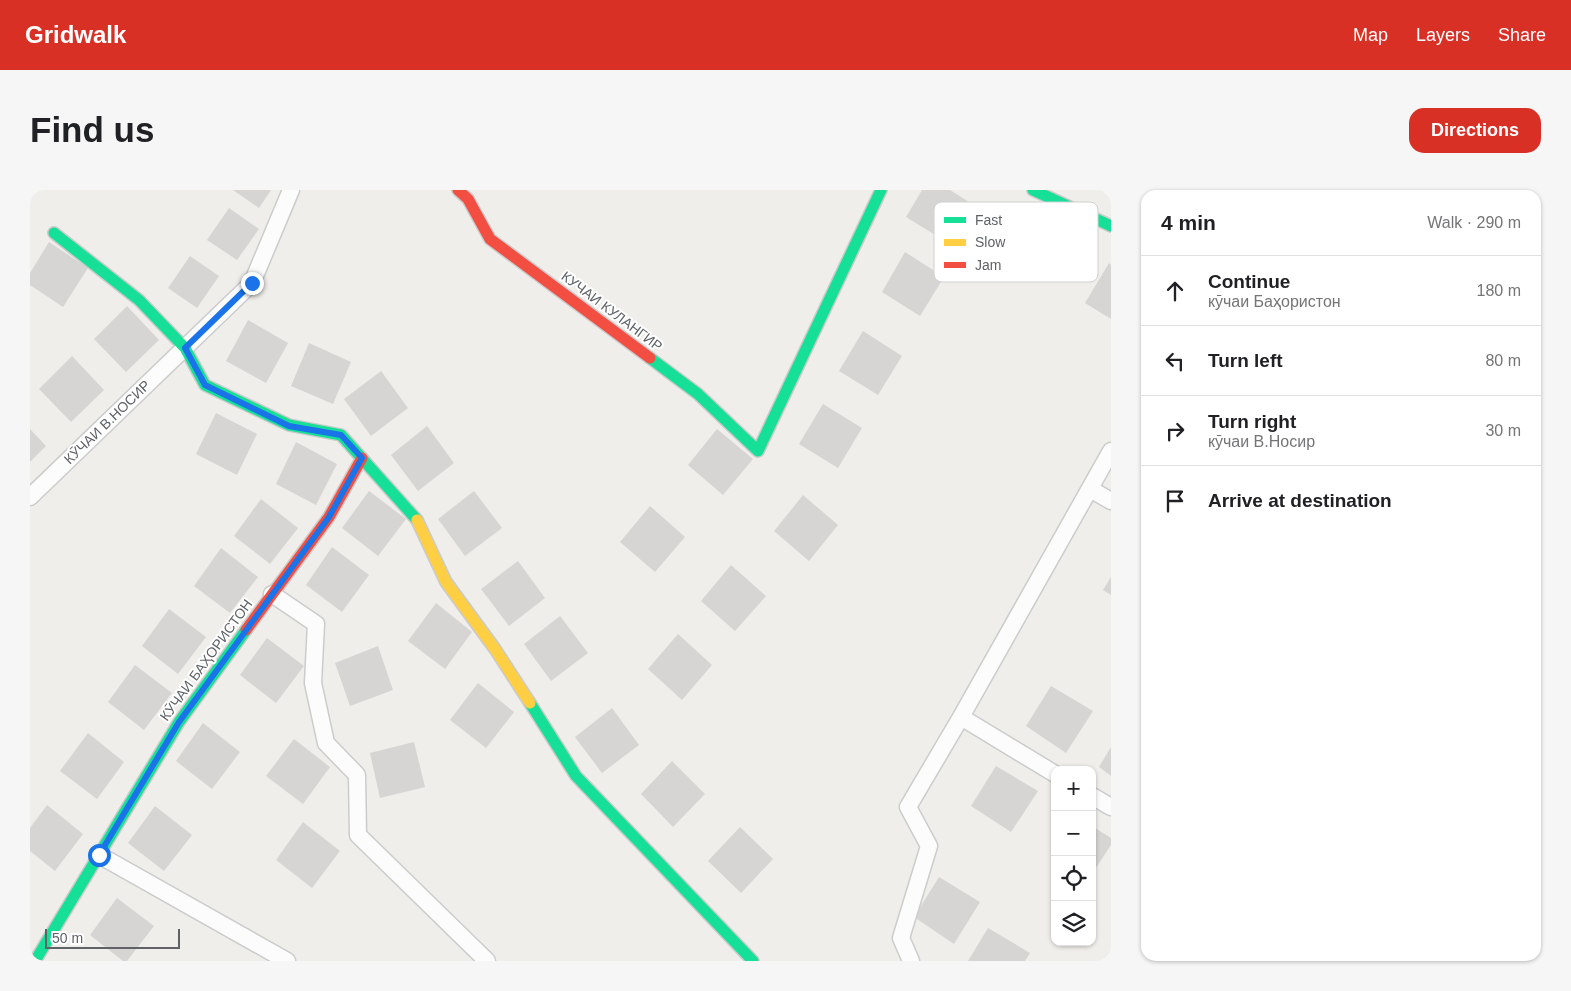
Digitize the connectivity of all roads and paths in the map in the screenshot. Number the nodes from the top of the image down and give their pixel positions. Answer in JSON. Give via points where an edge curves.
{"nodes":[{"id":1,"x":291,"y":190,"type":"edge"},
{"id":2,"x":458,"y":190,"type":"edge"},
{"id":3,"x":881,"y":190,"type":"edge"},
{"id":4,"x":1033,"y":190,"type":"edge"},
{"id":5,"x":1059,"y":202,"type":"edge"},
{"id":6,"x":1098,"y":220,"type":"edge"},
{"id":7,"x":1111,"y":226,"type":"edge"},
{"id":8,"x":54,"y":233,"type":"dead end"},
{"id":9,"x":185,"y":348,"type":"junction"},
{"id":10,"x":1111,"y":451,"type":"edge"},
{"id":11,"x":362,"y":458,"type":"junction"},
{"id":12,"x":1090,"y":489,"type":"junction"},
{"id":13,"x":30,"y":497,"type":"edge"},
{"id":14,"x":1111,"y":501,"type":"edge"},
{"id":15,"x":272,"y":594,"type":"junction"},
{"id":16,"x":961,"y":717,"type":"junction"},
{"id":17,"x":1051,"y":772,"type":"edge"},
{"id":18,"x":1096,"y":799,"type":"edge"},
{"id":19,"x":1111,"y":808,"type":"edge"},
{"id":20,"x":99,"y":855,"type":"junction"},
{"id":21,"x":35,"y":961,"type":"edge"},
{"id":22,"x":287,"y":961,"type":"edge"},
{"id":23,"x":487,"y":961,"type":"edge"},
{"id":24,"x":754,"y":961,"type":"edge"},
{"id":25,"x":911,"y":961,"type":"edge"}],
"edges":[{"from":1,"to":9,"type":"street","name":"КӮЧАИ В.НОСИР","via":[[252,283]]},
{"from":2,"to":3,"type":"street","name":"КУЧАИ КУЛАНГИР","via":[[468,198],[490,239],[698,394],[758,451]]},
{"from":4,"to":5,"type":"street"},
{"from":6,"to":7,"type":"street"},
{"from":8,"to":9,"type":"street","via":[[139,300]]},
{"from":9,"to":11,"type":"street","via":[[205,385],[289,426],[341,435]]},
{"from":9,"to":13,"type":"street","name":"КӮЧАИ В.НОСИР"},
{"from":10,"to":12,"type":"street"},
{"from":11,"to":15,"type":"street","name":"КӮЧАИ БАҲОРИСТОН","via":[[329,517]]},
{"from":11,"to":24,"type":"street","via":[[417,520],[446,582],[495,648],[576,776]]},
{"from":12,"to":14,"type":"street"},
{"from":12,"to":16,"type":"street"},
{"from":15,"to":20,"type":"street","name":"КӮЧАИ БАҲОРИСТОН","via":[[179,722]]},
{"from":15,"to":23,"type":"street","via":[[316,624],[313,683],[326,743],[357,775],[358,835]]},
{"from":16,"to":17,"type":"street"},
{"from":16,"to":25,"type":"street","via":[[908,807],[929,846],[901,938]]},
{"from":18,"to":19,"type":"street"},
{"from":20,"to":21,"type":"street","name":"КӮЧАИ БАҲОРИСТОН"},
{"from":20,"to":22,"type":"street"}]}
